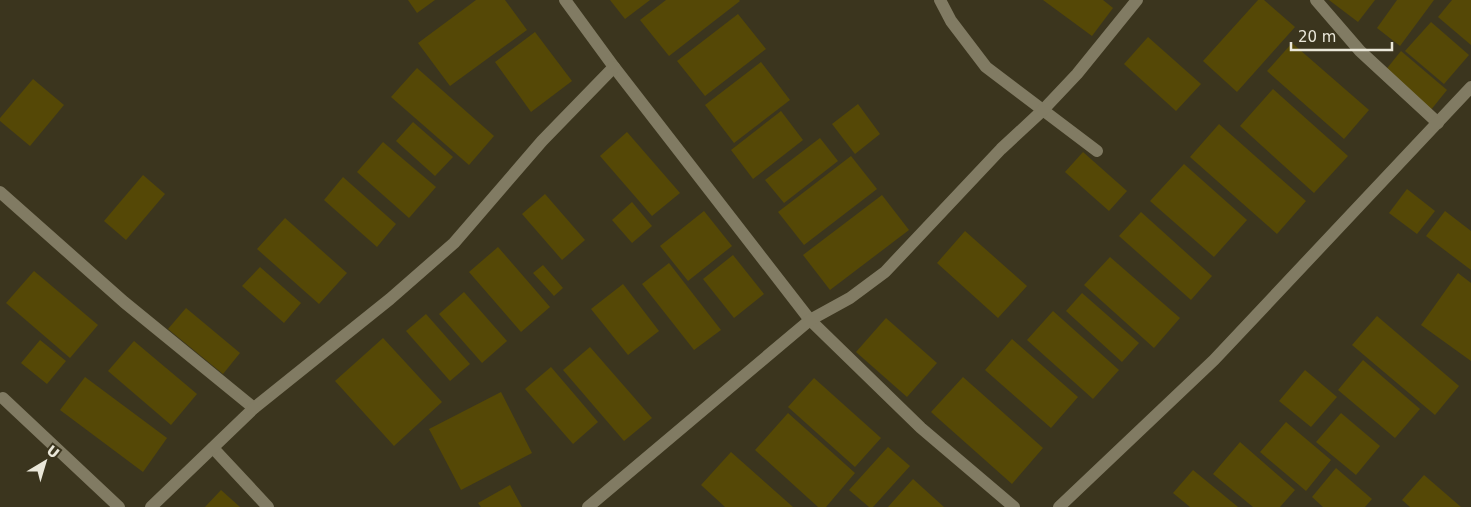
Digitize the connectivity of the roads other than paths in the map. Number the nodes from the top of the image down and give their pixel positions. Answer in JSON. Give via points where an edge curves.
{"nodes":[{"id":1,"x":565,"y":0,"type":"edge"},
{"id":2,"x":940,"y":0,"type":"edge"},
{"id":3,"x":1137,"y":0,"type":"edge"},
{"id":4,"x":1316,"y":0,"type":"edge"},
{"id":5,"x":614,"y":68,"type":"junction"},
{"id":6,"x":1471,"y":87,"type":"edge"},
{"id":7,"x":1043,"y":110,"type":"junction"},
{"id":8,"x":1438,"y":123,"type":"junction"},
{"id":9,"x":1097,"y":151,"type":"dead end"},
{"id":10,"x":0,"y":192,"type":"edge"},
{"id":11,"x":810,"y":320,"type":"junction"},
{"id":12,"x":3,"y":398,"type":"dead end"},
{"id":13,"x":254,"y":408,"type":"junction"},
{"id":14,"x":213,"y":448,"type":"junction"},
{"id":15,"x":119,"y":507,"type":"edge"},
{"id":16,"x":151,"y":507,"type":"edge"},
{"id":17,"x":268,"y":507,"type":"edge"},
{"id":18,"x":588,"y":507,"type":"edge"},
{"id":19,"x":1014,"y":507,"type":"edge"},
{"id":20,"x":1059,"y":507,"type":"edge"}],
"edges":[{"from":1,"to":5,"type":"street"},
{"from":2,"to":7,"type":"street","via":[[951,21],[986,67]]},
{"from":3,"to":7,"type":"street"},
{"from":4,"to":8,"type":"street","via":[[1360,51]]},
{"from":5,"to":11,"type":"street"},
{"from":5,"to":13,"type":"street","via":[[529,155],[454,243]]},
{"from":6,"to":8,"type":"street"},
{"from":7,"to":9,"type":"street"},
{"from":7,"to":11,"type":"street","via":[[1001,149],[885,272],[850,298]]},
{"from":8,"to":20,"type":"street","via":[[1214,360]]},
{"from":10,"to":13,"type":"street","via":[[124,302]]},
{"from":11,"to":18,"type":"street"},
{"from":11,"to":19,"type":"street","via":[[921,428]]},
{"from":12,"to":15,"type":"street"},
{"from":13,"to":14,"type":"street"},
{"from":14,"to":16,"type":"street"},
{"from":14,"to":17,"type":"street"}]}
